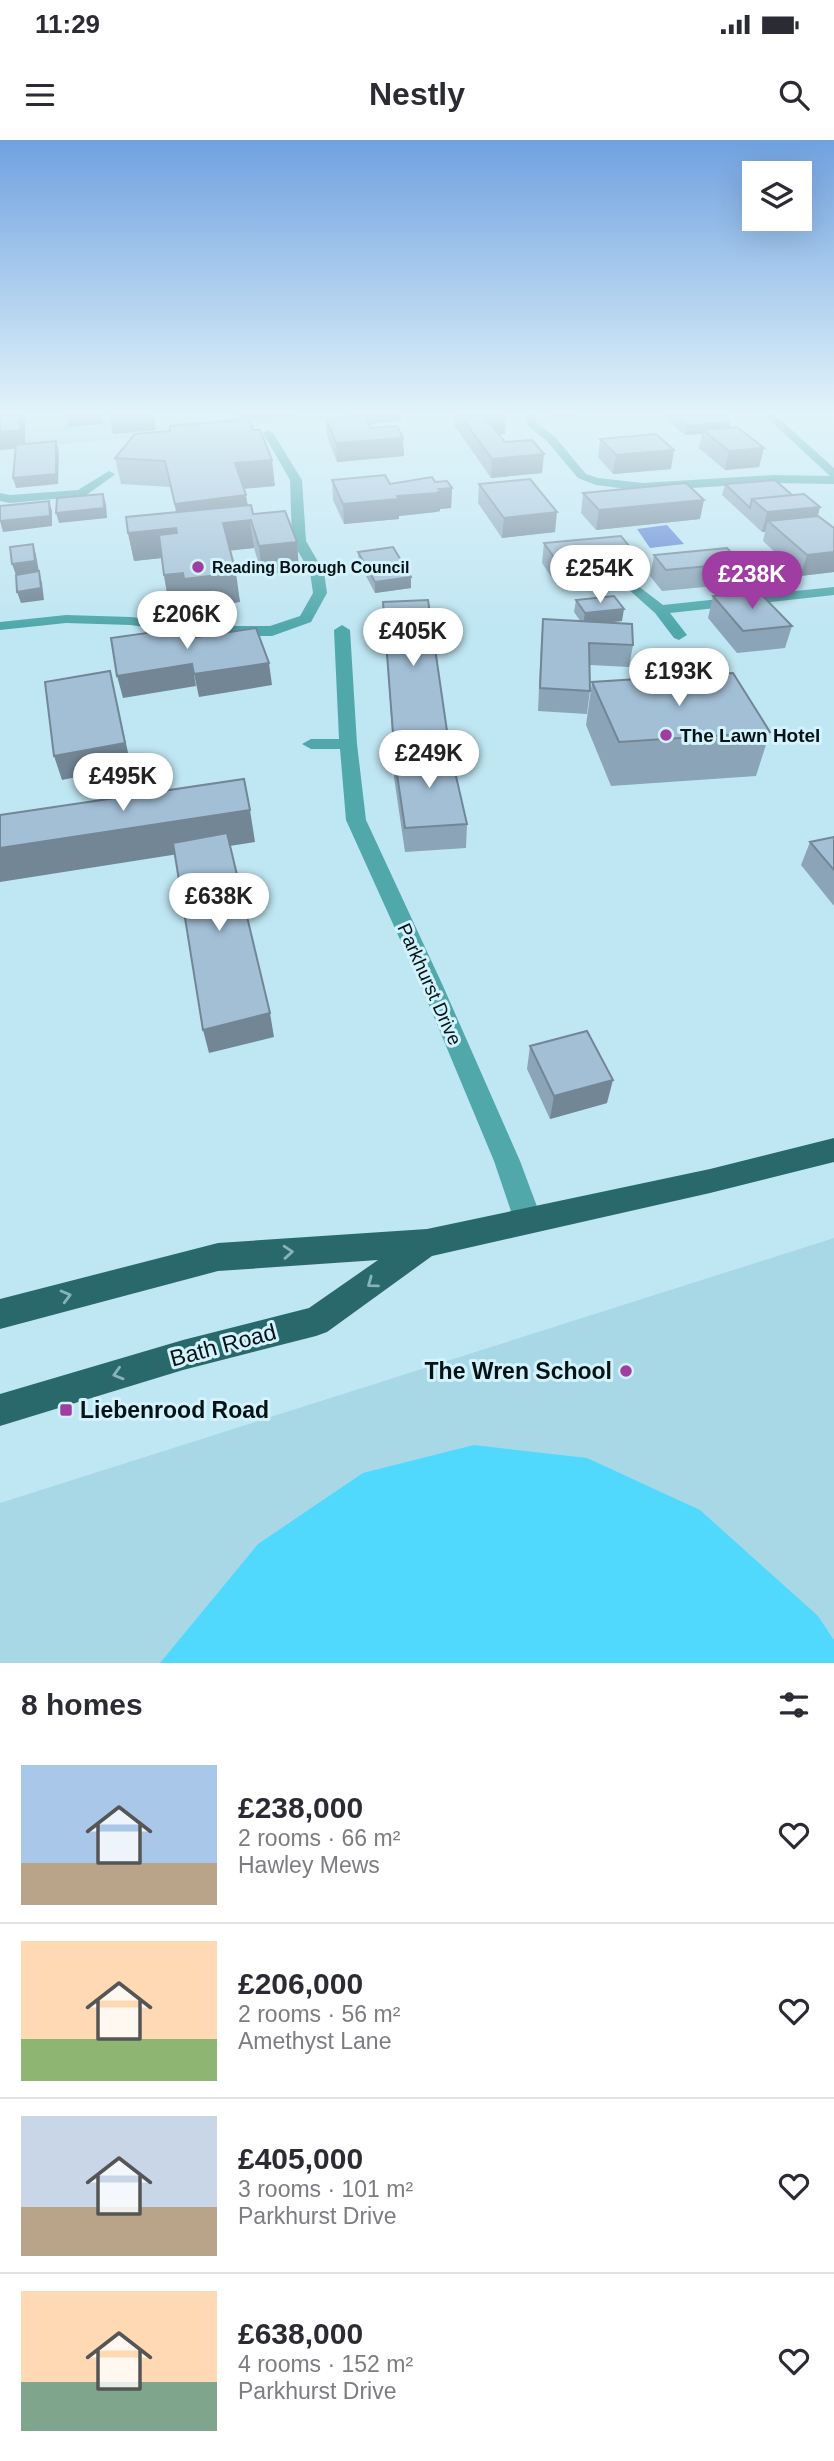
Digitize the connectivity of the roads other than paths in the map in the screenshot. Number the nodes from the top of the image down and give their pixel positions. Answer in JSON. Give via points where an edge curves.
{"nodes":[{"id":1,"x":93,"y":485,"type":"edge"},
{"id":2,"x":296,"y":485,"type":"edge"},
{"id":3,"x":628,"y":485,"type":"edge"},
{"id":4,"x":674,"y":485,"type":"edge"},
{"id":5,"x":0,"y":497,"type":"edge"},
{"id":6,"x":633,"y":586,"type":"dead end"},
{"id":7,"x":834,"y":591,"type":"edge"},
{"id":8,"x":660,"y":610,"type":"junction"},
{"id":9,"x":0,"y":626,"type":"edge"},
{"id":10,"x":342,"y":630,"type":"dead end"},
{"id":11,"x":679,"y":635,"type":"dead end"},
{"id":12,"x":310,"y":744,"type":"dead end"},
{"id":13,"x":348,"y":744,"type":"junction"},
{"id":14,"x":834,"y":1150,"type":"edge"},
{"id":15,"x":528,"y":1220,"type":"junction"},
{"id":16,"x":427,"y":1243,"type":"junction"},
{"id":17,"x":0,"y":1314,"type":"edge"},
{"id":18,"x":0,"y":1410,"type":"edge"}],
"edges":[{"from":1,"to":5,"type":"street","via":[[81,493]]},
{"from":2,"to":9,"type":"street","via":[[299,541],[317,572],[320,593],[306,620],[272,631],[203,631],[131,621],[66,619]]},
{"from":3,"to":4,"type":"street"},
{"from":6,"to":8,"type":"street"},
{"from":7,"to":8,"type":"street"},
{"from":8,"to":11,"type":"street"},
{"from":10,"to":13,"type":"street","name":"Parkhurst Drive"},
{"from":12,"to":13,"type":"street"},
{"from":13,"to":15,"type":"street","name":"Parkhurst Drive","via":[[356,820],[443,1011]]},
{"from":14,"to":15,"type":"main road","name":"Bath Road"},
{"from":15,"to":16,"type":"main road","name":"Bath Road"},
{"from":17,"to":16,"type":"main road","name":"Bath Road","one_way":true,"via":[[218,1257]]},
{"from":16,"to":18,"type":"main road","name":"Bath Road","one_way":true,"via":[[316,1321]]}]}
